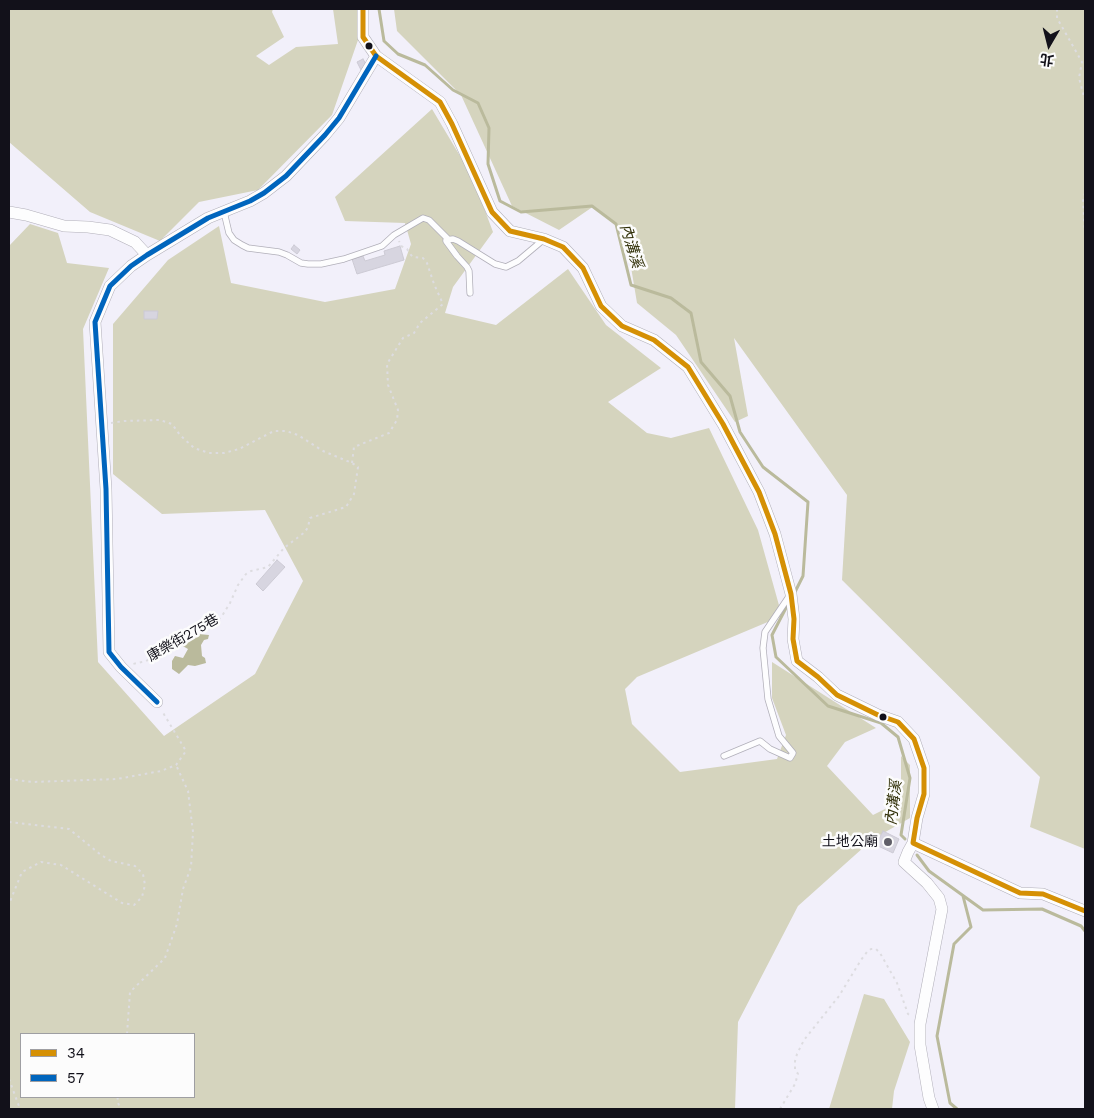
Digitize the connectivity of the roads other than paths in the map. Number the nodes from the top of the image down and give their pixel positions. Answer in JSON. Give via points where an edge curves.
{"nodes":[{"id":1,"x":363,"y":9,"type":"edge"},
{"id":2,"x":376,"y":56,"type":"junction"},
{"id":3,"x":9,"y":212,"type":"edge"},
{"id":4,"x":224,"y":212,"type":"junction"},
{"id":5,"x":544,"y":238,"type":"junction"},
{"id":6,"x":448,"y":239,"type":"junction"},
{"id":7,"x":147,"y":254,"type":"junction"},
{"id":8,"x":470,"y":293,"type":"dead end"},
{"id":9,"x":791,"y":594,"type":"junction"},
{"id":10,"x":157,"y":702,"type":"road end"},
{"id":11,"x":724,"y":756,"type":"dead end"},
{"id":12,"x":913,"y":843,"type":"junction"},
{"id":13,"x":1085,"y":911,"type":"edge"},
{"id":14,"x":933,"y":1109,"type":"edge"}],
"edges":[{"from":1,"to":2,"type":"street","via":[[363,37]]},
{"from":2,"to":4,"type":"street","via":[[339,118],[286,176],[264,193]]},
{"from":2,"to":5,"type":"street","via":[[440,102],[492,212],[510,231]]},
{"from":3,"to":7,"type":"street","via":[[64,226],[110,230],[135,242]]},
{"from":4,"to":6,"type":"lane","via":[[229,233],[242,245],[279,252],[308,264],[344,259],[382,246],[424,218]]},
{"from":4,"to":7,"type":"street"},
{"from":5,"to":6,"type":"lane","via":[[518,261],[506,267]]},
{"from":5,"to":9,"type":"street","via":[[563,247],[583,268],[601,306],[622,326],[654,340],[688,367],[724,424],[759,492],[775,534]]},
{"from":6,"to":8,"type":"lane","via":[[446,241],[469,271]]},
{"from":7,"to":10,"type":"street","via":[[110,286],[95,322],[106,489],[109,652]]},
{"from":9,"to":11,"type":"lane","via":[[765,632],[763,648],[768,699],[779,736],[793,753],[790,758],[760,741]]},
{"from":9,"to":12,"type":"street","via":[[797,661],[837,695],[898,722],[914,739],[924,768],[924,794]]},
{"from":12,"to":13,"type":"street","via":[[1020,892],[1043,894]]},
{"from":12,"to":14,"type":"street","via":[[904,862],[927,883],[939,898],[942,909],[920,1024],[920,1045]]}]}
